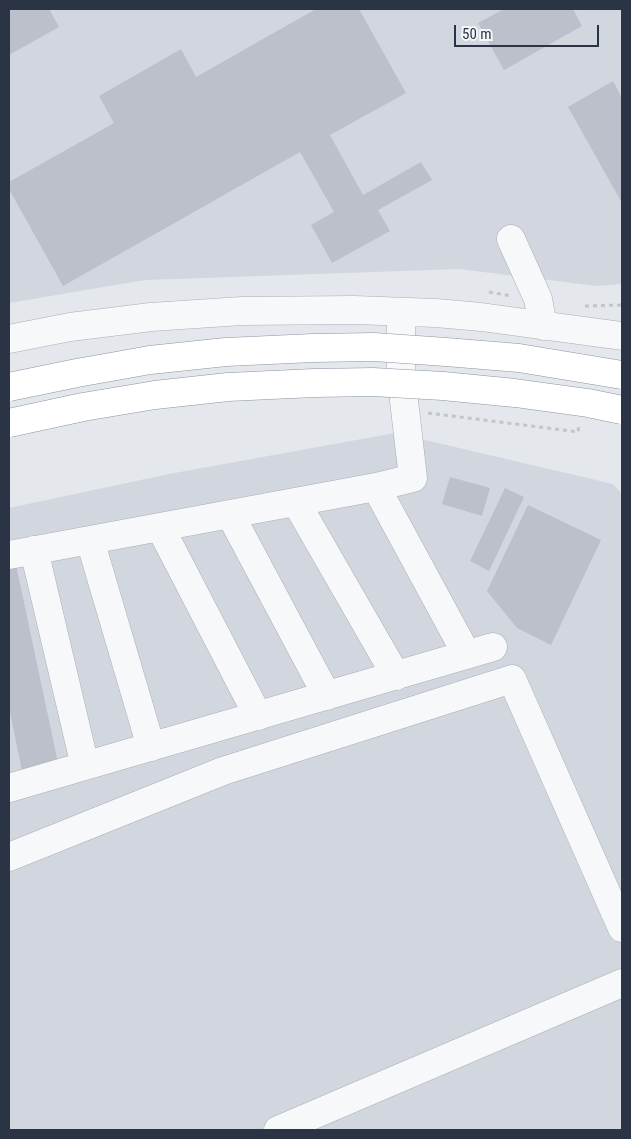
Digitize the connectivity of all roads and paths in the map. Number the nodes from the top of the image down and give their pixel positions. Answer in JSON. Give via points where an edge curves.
{"nodes":[{"id":1,"x":511,"y":239,"type":"dead end"},
{"id":2,"x":401,"y":312,"type":"junction"},
{"id":3,"x":543,"y":326,"type":"junction"},
{"id":4,"x":622,"y":336,"type":"edge"},
{"id":5,"x":9,"y":339,"type":"edge"},
{"id":6,"x":622,"y":375,"type":"edge"},
{"id":7,"x":9,"y":387,"type":"edge"},
{"id":8,"x":622,"y":410,"type":"edge"},
{"id":9,"x":406,"y":415,"type":"junction"},
{"id":10,"x":9,"y":423,"type":"edge"},
{"id":11,"x":578,"y":432,"type":"dead end"},
{"id":12,"x":376,"y":487,"type":"junction"},
{"id":13,"x":296,"y":502,"type":"junction"},
{"id":14,"x":230,"y":514,"type":"junction"},
{"id":15,"x":160,"y":527,"type":"junction"},
{"id":16,"x":90,"y":540,"type":"junction"},
{"id":17,"x":21,"y":553,"type":"edge"},
{"id":18,"x":493,"y":647,"type":"dead end"},
{"id":19,"x":467,"y":655,"type":"junction"},
{"id":20,"x":396,"y":676,"type":"junction"},
{"id":21,"x":327,"y":696,"type":"junction"},
{"id":22,"x":258,"y":716,"type":"junction"},
{"id":23,"x":151,"y":747,"type":"junction"},
{"id":24,"x":85,"y":766,"type":"junction"},
{"id":25,"x":9,"y":788,"type":"edge"},
{"id":26,"x":9,"y":857,"type":"edge"},
{"id":27,"x":622,"y":928,"type":"edge"},
{"id":28,"x":622,"y":983,"type":"edge"},
{"id":29,"x":278,"y":1130,"type":"edge"}],
"edges":[{"from":1,"to":3,"type":"lane","via":[[538,299]]},
{"from":2,"to":3,"type":"lane"},
{"from":2,"to":5,"type":"lane","via":[[242,311],[151,317],[70,327]]},
{"from":2,"to":9,"type":"lane","via":[[401,375]]},
{"from":3,"to":4,"type":"lane"},
{"from":6,"to":7,"type":"highway","bridge":true,"via":[[519,358],[455,352],[374,347],[313,348],[150,360]]},
{"from":8,"to":10,"type":"highway","bridge":true,"via":[[515,393],[444,386],[314,383],[155,395]]},
{"from":9,"to":11,"type":"path","via":[[422,413],[474,418]]},
{"from":9,"to":12,"type":"lane","via":[[413,478]]},
{"from":12,"to":13,"type":"lane"},
{"from":12,"to":19,"type":"lane"},
{"from":13,"to":14,"type":"lane"},
{"from":13,"to":20,"type":"lane"},
{"from":14,"to":15,"type":"lane"},
{"from":14,"to":21,"type":"lane"},
{"from":15,"to":16,"type":"lane"},
{"from":15,"to":22,"type":"lane"},
{"from":16,"to":17,"type":"lane"},
{"from":16,"to":23,"type":"lane"},
{"from":17,"to":24,"type":"lane"},
{"from":18,"to":19,"type":"lane"},
{"from":19,"to":20,"type":"lane"},
{"from":20,"to":21,"type":"lane"},
{"from":21,"to":22,"type":"lane"},
{"from":22,"to":23,"type":"lane"},
{"from":23,"to":24,"type":"lane"},
{"from":24,"to":25,"type":"lane"},
{"from":26,"to":27,"type":"lane","via":[[223,771],[512,679]]},
{"from":28,"to":29,"type":"lane"}]}
